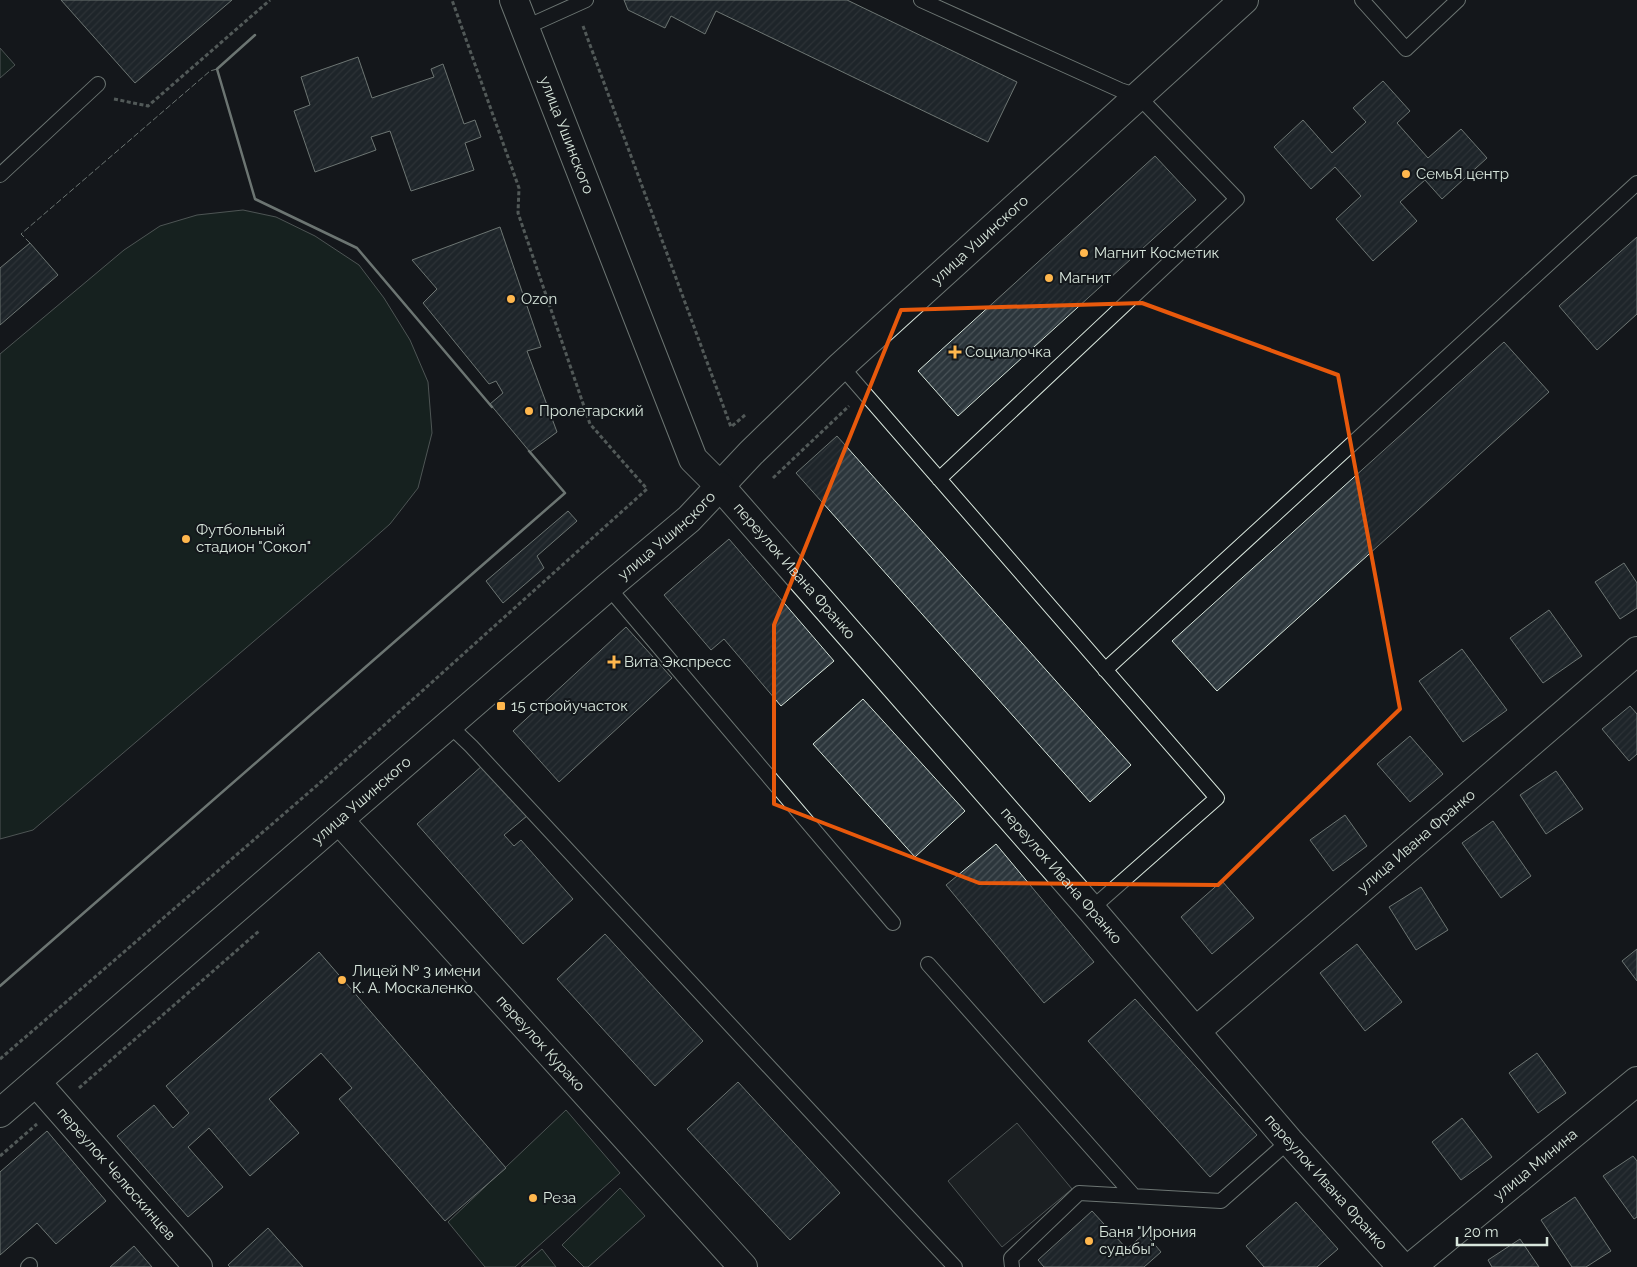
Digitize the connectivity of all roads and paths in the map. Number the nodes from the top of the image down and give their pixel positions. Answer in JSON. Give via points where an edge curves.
{"nodes":[{"id":1,"x":270,"y":0,"type":"edge"},
{"id":2,"x":452,"y":0,"type":"edge"},
{"id":3,"x":514,"y":0,"type":"edge"},
{"id":4,"x":921,"y":0,"type":"edge"},
{"id":5,"x":1244,"y":0,"type":"edge"},
{"id":6,"x":1362,"y":0,"type":"edge"},
{"id":7,"x":1458,"y":0,"type":"edge"},
{"id":8,"x":581,"y":2,"type":"edge"},
{"id":9,"x":524,"y":28,"type":"junction"},
{"id":10,"x":98,"y":84,"type":"dead end"},
{"id":11,"x":1138,"y":96,"type":"junction"},
{"id":12,"x":108,"y":105,"type":"dead end"},
{"id":13,"x":0,"y":175,"type":"edge"},
{"id":14,"x":1637,"y":183,"type":"edge"},
{"id":15,"x":841,"y":366,"type":"junction"},
{"id":16,"x":864,"y":392,"type":"junction"},
{"id":17,"x":746,"y":414,"type":"dead end"},
{"id":18,"x":773,"y":478,"type":"dead end"},
{"id":19,"x":939,"y":479,"type":"junction"},
{"id":20,"x":720,"y":486,"type":"junction"},
{"id":21,"x":608,"y":587,"type":"junction"},
{"id":22,"x":1637,"y":651,"type":"edge"},
{"id":23,"x":1105,"y":670,"type":"junction"},
{"id":24,"x":449,"y":724,"type":"junction"},
{"id":25,"x":339,"y":820,"type":"junction"},
{"id":26,"x":1091,"y":908,"type":"junction"},
{"id":27,"x":893,"y":923,"type":"dead end"},
{"id":28,"x":928,"y":964,"type":"dead end"},
{"id":29,"x":1196,"y":1031,"type":"junction"},
{"id":30,"x":0,"y":1059,"type":"edge"},
{"id":31,"x":1637,"y":1081,"type":"edge"},
{"id":32,"x":36,"y":1082,"type":"junction"},
{"id":33,"x":0,"y":1113,"type":"edge"},
{"id":34,"x":1289,"y":1141,"type":"junction"},
{"id":35,"x":1134,"y":1196,"type":"junction"},
{"id":36,"x":198,"y":1267,"type":"edge"},
{"id":37,"x":743,"y":1267,"type":"edge"},
{"id":38,"x":955,"y":1267,"type":"edge"},
{"id":39,"x":1012,"y":1267,"type":"edge"},
{"id":40,"x":1402,"y":1267,"type":"edge"},
{"id":41,"x":1411,"y":1267,"type":"edge"}],
"edges":[{"from":1,"to":12,"type":"path","via":[[148,106],[115,98]]},
{"from":2,"to":30,"type":"path","via":[[518,188],[518,213],[590,424],[647,489],[322,781]]},
{"from":3,"to":9,"type":"street","name":"улица Ушинского"},
{"from":4,"to":11,"type":"lane"},
{"from":5,"to":11,"type":"street","name":"улица Ушинского"},
{"from":6,"to":7,"type":"lane","via":[[1406,49]]},
{"from":8,"to":9,"type":"lane"},
{"from":8,"to":17,"type":"path","via":[[731,427]]},
{"from":9,"to":20,"type":"street","name":"улица Ушинского","via":[[693,459]]},
{"from":10,"to":13,"type":"lane"},
{"from":11,"to":15,"type":"street","name":"улица Ушинского"},
{"from":11,"to":19,"type":"lane","via":[[1237,199]]},
{"from":14,"to":23,"type":"lane"},
{"from":15,"to":16,"type":"lane"},
{"from":15,"to":20,"type":"street","name":"улица Ушинского"},
{"from":16,"to":18,"type":"path"},
{"from":16,"to":19,"type":"lane"},
{"from":19,"to":23,"type":"lane"},
{"from":20,"to":21,"type":"street","name":"улица Ушинского","via":[[689,519]]},
{"from":20,"to":26,"type":"street","name":"переулок Ивана Франко"},
{"from":21,"to":24,"type":"street","name":"улица Ушинского"},
{"from":21,"to":27,"type":"lane"},
{"from":22,"to":29,"type":"street","name":"улица Ивана Франко"},
{"from":23,"to":26,"type":"lane","via":[[1217,798]]},
{"from":24,"to":25,"type":"street","name":"улица Ушинского"},
{"from":24,"to":38,"type":"lane"},
{"from":25,"to":32,"type":"street","name":"улица Ушинского"},
{"from":25,"to":37,"type":"street","name":"переулок Курако"},
{"from":26,"to":29,"type":"street","name":"переулок Ивана Франко"},
{"from":28,"to":35,"type":"lane"},
{"from":29,"to":34,"type":"street","name":"переулок Ивана Франко"},
{"from":31,"to":41,"type":"street","name":"улица Минина"},
{"from":32,"to":33,"type":"street","name":"улица Ушинского"},
{"from":32,"to":36,"type":"street","name":"переулок Челюскинцев"},
{"from":34,"to":35,"type":"lane","via":[[1221,1201]]},
{"from":34,"to":40,"type":"street","name":"переулок Ивана Франко"},
{"from":35,"to":39,"type":"lane","via":[[1078,1193],[1011,1258]]}]}
